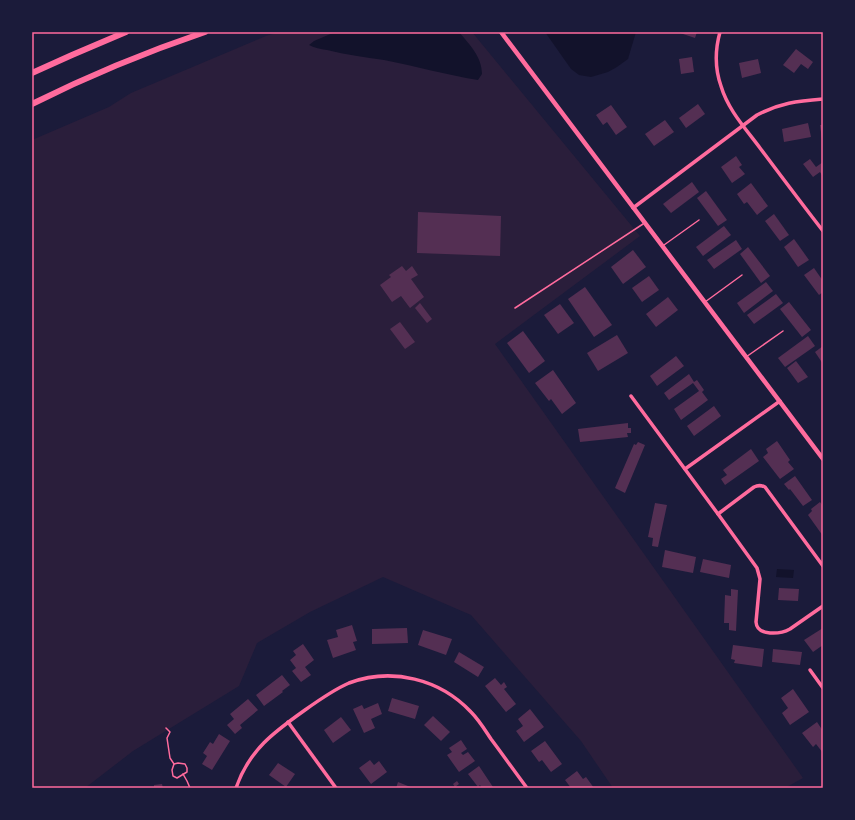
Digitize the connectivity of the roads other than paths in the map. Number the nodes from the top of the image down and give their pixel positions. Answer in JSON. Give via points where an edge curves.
{"nodes":[{"id":1,"x":126,"y":32,"type":"edge"},
{"id":2,"x":205,"y":32,"type":"edge"},
{"id":3,"x":501,"y":32,"type":"edge"},
{"id":4,"x":720,"y":32,"type":"edge"},
{"id":5,"x":32,"y":73,"type":"edge"},
{"id":6,"x":823,"y":100,"type":"edge"},
{"id":7,"x":32,"y":104,"type":"edge"},
{"id":8,"x":743,"y":125,"type":"junction"},
{"id":9,"x":634,"y":208,"type":"junction"},
{"id":10,"x":699,"y":220,"type":"dead end"},
{"id":11,"x":645,"y":223,"type":"junction"},
{"id":12,"x":823,"y":231,"type":"edge"},
{"id":13,"x":662,"y":246,"type":"junction"},
{"id":14,"x":742,"y":276,"type":"dead end"},
{"id":15,"x":705,"y":302,"type":"junction"},
{"id":16,"x":515,"y":308,"type":"dead end"},
{"id":17,"x":782,"y":331,"type":"dead end"},
{"id":18,"x":746,"y":356,"type":"junction"},
{"id":19,"x":631,"y":396,"type":"dead end"},
{"id":20,"x":780,"y":402,"type":"junction"},
{"id":21,"x":823,"y":459,"type":"edge"},
{"id":22,"x":686,"y":469,"type":"junction"},
{"id":23,"x":718,"y":514,"type":"junction"},
{"id":24,"x":823,"y":566,"type":"edge"},
{"id":25,"x":823,"y":606,"type":"edge"},
{"id":26,"x":810,"y":670,"type":"dead end"},
{"id":27,"x":823,"y":688,"type":"edge"},
{"id":28,"x":288,"y":722,"type":"junction"},
{"id":29,"x":236,"y":788,"type":"edge"},
{"id":30,"x":336,"y":788,"type":"edge"},
{"id":31,"x":527,"y":788,"type":"edge"}],
"edges":[{"from":1,"to":5,"type":"highway"},
{"from":2,"to":7,"type":"highway","via":[[123,62]]},
{"from":3,"to":9,"type":"street"},
{"from":4,"to":8,"type":"street","via":[[716,51],[718,76],[728,104]]},
{"from":6,"to":8,"type":"street","via":[[773,107]]},
{"from":8,"to":9,"type":"street"},
{"from":8,"to":12,"type":"street"},
{"from":9,"to":11,"type":"street"},
{"from":10,"to":13,"type":"lane"},
{"from":11,"to":13,"type":"street"},
{"from":11,"to":16,"type":"lane"},
{"from":13,"to":15,"type":"street"},
{"from":14,"to":15,"type":"lane"},
{"from":15,"to":18,"type":"street"},
{"from":17,"to":18,"type":"lane"},
{"from":18,"to":20,"type":"street"},
{"from":19,"to":22,"type":"street"},
{"from":20,"to":21,"type":"street"},
{"from":20,"to":22,"type":"street"},
{"from":22,"to":23,"type":"street"},
{"from":23,"to":24,"type":"street","via":[[754,487],[765,487]]},
{"from":23,"to":25,"type":"street","via":[[757,568],[760,579],[756,625],[759,629],[774,633],[790,630]]},
{"from":26,"to":27,"type":"street"},
{"from":28,"to":29,"type":"street","via":[[255,752]]},
{"from":28,"to":30,"type":"street"},
{"from":28,"to":31,"type":"street","via":[[337,689],[359,680],[383,676],[420,680],[442,689],[471,712]]}]}
